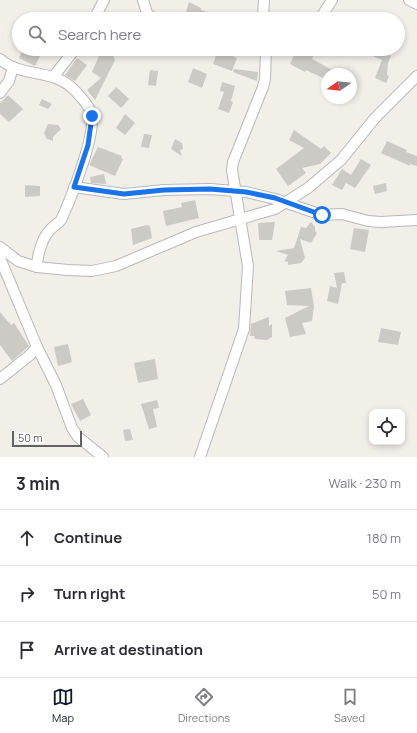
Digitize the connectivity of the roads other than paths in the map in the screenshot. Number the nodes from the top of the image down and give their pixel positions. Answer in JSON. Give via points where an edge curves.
{"nodes":[{"id":1,"x":104,"y":0,"type":"edge"},
{"id":2,"x":142,"y":0,"type":"edge"},
{"id":3,"x":264,"y":0,"type":"edge"},
{"id":4,"x":332,"y":0,"type":"edge"},
{"id":5,"x":409,"y":0,"type":"edge"},
{"id":6,"x":417,"y":4,"type":"edge"},
{"id":7,"x":98,"y":12,"type":"edge"},
{"id":8,"x":147,"y":12,"type":"edge"},
{"id":9,"x":263,"y":12,"type":"edge"},
{"id":10,"x":324,"y":12,"type":"edge"},
{"id":11,"x":70,"y":56,"type":"edge"},
{"id":12,"x":266,"y":56,"type":"edge"},
{"id":13,"x":0,"y":59,"type":"edge"},
{"id":14,"x":13,"y":67,"type":"junction"},
{"id":15,"x":54,"y":76,"type":"junction"},
{"id":16,"x":417,"y":76,"type":"edge"},
{"id":17,"x":0,"y":93,"type":"edge"},
{"id":18,"x":74,"y":187,"type":"junction"},
{"id":19,"x":235,"y":191,"type":"junction"},
{"id":20,"x":286,"y":203,"type":"junction"},
{"id":21,"x":240,"y":218,"type":"junction"},
{"id":22,"x":417,"y":220,"type":"edge"},
{"id":23,"x":0,"y":247,"type":"edge"},
{"id":24,"x":0,"y":258,"type":"edge"},
{"id":25,"x":37,"y":267,"type":"junction"},
{"id":26,"x":37,"y":347,"type":"junction"},
{"id":27,"x":0,"y":379,"type":"edge"},
{"id":28,"x":103,"y":457,"type":"edge"},
{"id":29,"x":200,"y":457,"type":"edge"}],
"edges":[{"from":1,"to":7,"type":"street"},
{"from":2,"to":8,"type":"street"},
{"from":3,"to":9,"type":"street"},
{"from":4,"to":10,"type":"street"},
{"from":5,"to":6,"type":"street"},
{"from":11,"to":15,"type":"street"},
{"from":12,"to":19,"type":"street","via":[[263,87],[233,162],[232,177]]},
{"from":13,"to":14,"type":"street"},
{"from":14,"to":15,"type":"street"},
{"from":14,"to":17,"type":"street","via":[[9,81]]},
{"from":15,"to":18,"type":"street","via":[[74,90],[87,105],[92,116],[88,145]]},
{"from":16,"to":20,"type":"street","via":[[375,118],[342,160]]},
{"from":18,"to":19,"type":"street","via":[[124,194],[164,190]]},
{"from":18,"to":25,"type":"street","via":[[60,222],[48,233],[38,256]]},
{"from":19,"to":20,"type":"street","via":[[275,198]]},
{"from":19,"to":21,"type":"street"},
{"from":20,"to":21,"type":"street","via":[[262,213]]},
{"from":20,"to":22,"type":"street","via":[[312,213],[342,214],[368,221]]},
{"from":21,"to":25,"type":"street","via":[[196,232],[116,266],[92,270]]},
{"from":21,"to":29,"type":"street","via":[[248,266],[244,329]]},
{"from":23,"to":25,"type":"street","via":[[18,261]]},
{"from":24,"to":26,"type":"street"},
{"from":26,"to":27,"type":"street"},
{"from":26,"to":28,"type":"street","via":[[56,385],[75,433]]}]}
